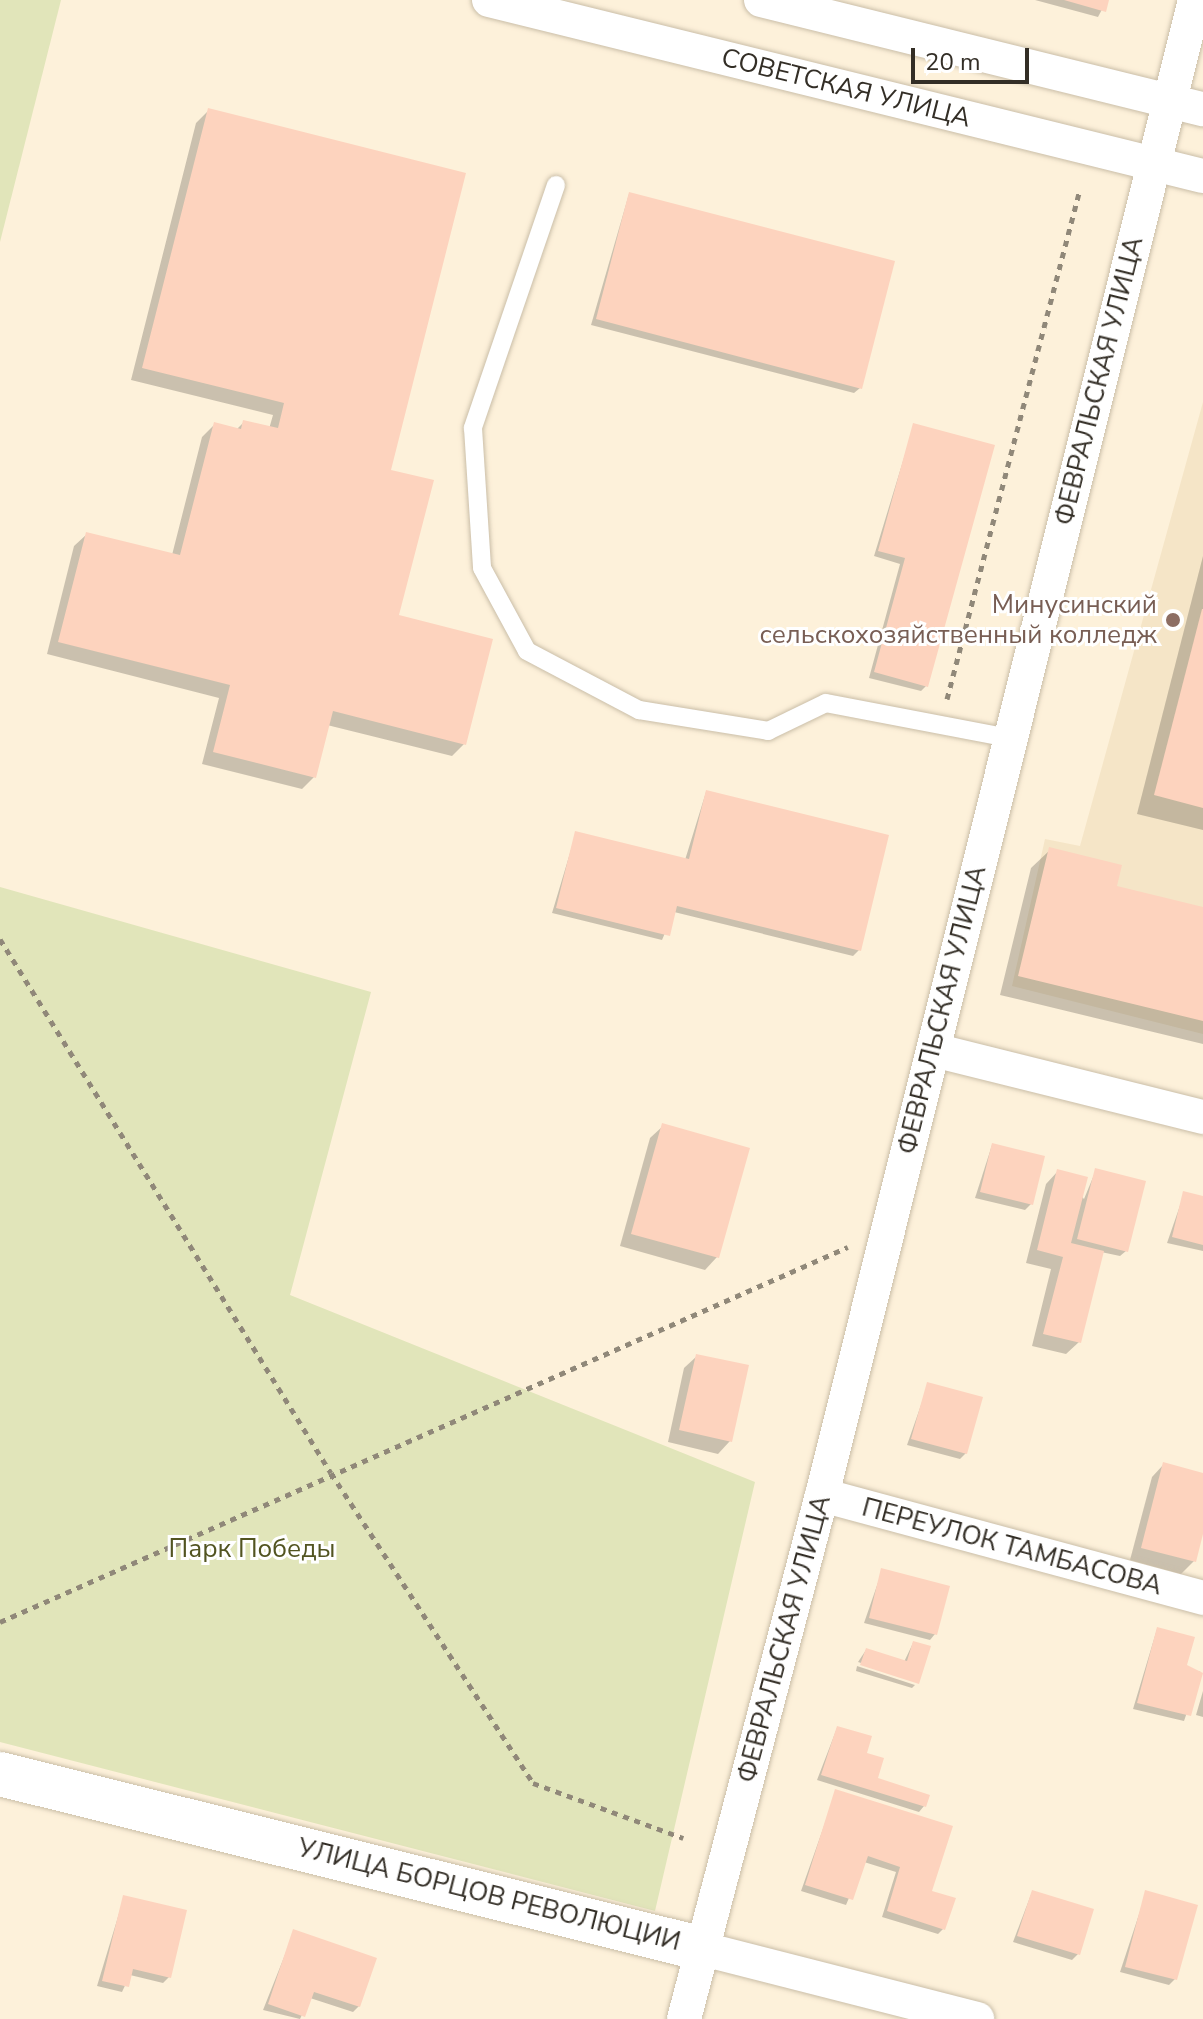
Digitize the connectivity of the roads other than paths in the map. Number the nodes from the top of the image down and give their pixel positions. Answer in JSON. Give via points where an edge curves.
{"nodes":[{"id":1,"x":489,"y":0,"type":"edge"},
{"id":2,"x":761,"y":0,"type":"edge"},
{"id":3,"x":1195,"y":0,"type":"edge"},
{"id":4,"x":1169,"y":100,"type":"junction"},
{"id":5,"x":1203,"y":109,"type":"edge"},
{"id":6,"x":1154,"y":164,"type":"junction"},
{"id":7,"x":1203,"y":176,"type":"edge"},
{"id":8,"x":556,"y":185,"type":"dead end"},
{"id":9,"x":1009,"y":738,"type":"junction"},
{"id":10,"x":934,"y":1050,"type":"junction"},
{"id":11,"x":1203,"y":1117,"type":"edge"},
{"id":12,"x":822,"y":1495,"type":"junction"},
{"id":13,"x":1203,"y":1598,"type":"edge"},
{"id":14,"x":0,"y":1774,"type":"edge"},
{"id":15,"x":703,"y":1949,"type":"junction"},
{"id":16,"x":684,"y":2019,"type":"edge"},
{"id":17,"x":977,"y":2019,"type":"edge"}],
"edges":[{"from":1,"to":6,"type":"street","name":"СОВЕТСКАЯ УЛИЦА"},
{"from":2,"to":4,"type":"street"},
{"from":3,"to":4,"type":"street","name":"ФЕВРАЛЬСКАЯ УЛИЦА"},
{"from":4,"to":5,"type":"street"},
{"from":4,"to":6,"type":"street","name":"ФЕВРАЛЬСКАЯ УЛИЦА"},
{"from":6,"to":7,"type":"street","name":"СОВЕТСКАЯ УЛИЦА"},
{"from":6,"to":9,"type":"street","name":"ФЕВРАЛЬСКАЯ УЛИЦА"},
{"from":8,"to":9,"type":"lane","via":[[473,428],[482,568],[527,651],[639,710],[768,731],[826,703]]},
{"from":9,"to":10,"type":"street","name":"ФЕВРАЛЬСКАЯ УЛИЦА"},
{"from":10,"to":11,"type":"street"},
{"from":10,"to":12,"type":"street","name":"ФЕВРАЛЬСКАЯ УЛИЦА"},
{"from":12,"to":13,"type":"street","name":"ПЕРЕУЛОК ТАМБАСОВА"},
{"from":12,"to":15,"type":"street","name":"ФЕВРАЛЬСКАЯ УЛИЦА"},
{"from":14,"to":15,"type":"street","name":"УЛИЦА БОРЦОВ РЕВОЛЮЦИИ"},
{"from":15,"to":16,"type":"street","name":"ФЕВРАЛЬСКАЯ УЛИЦА"},
{"from":15,"to":17,"type":"street","name":"УЛИЦА БОРЦОВ РЕВОЛЮЦИИ"}]}
